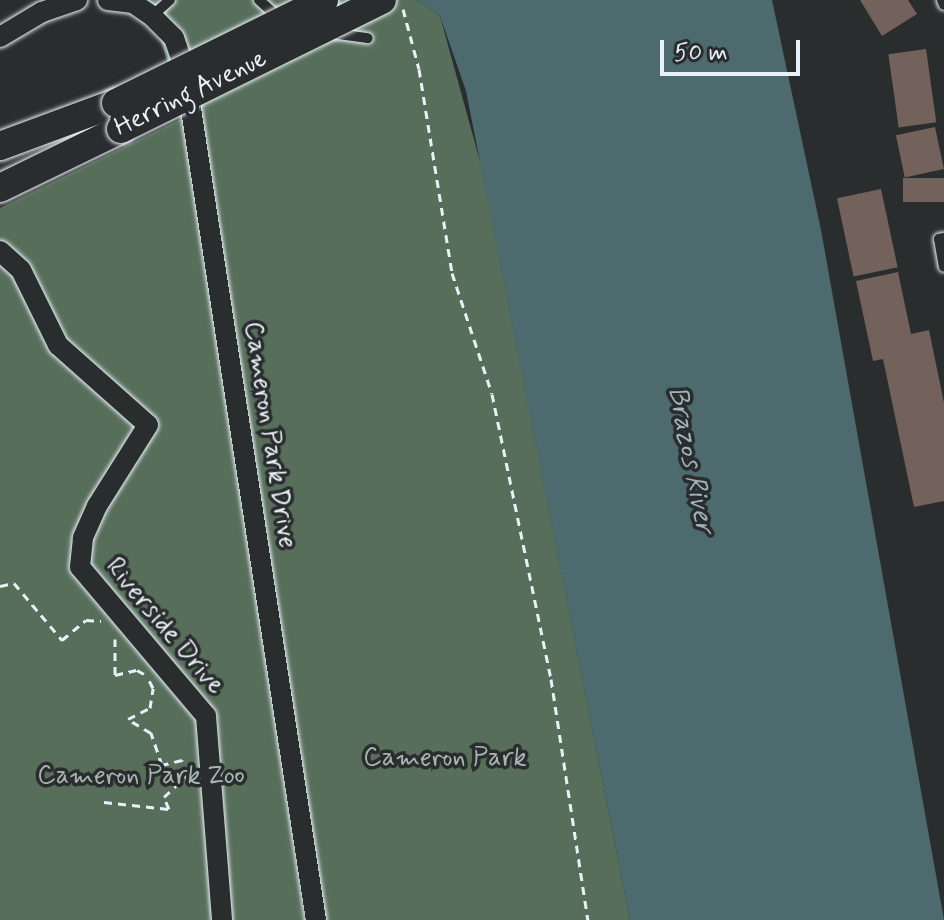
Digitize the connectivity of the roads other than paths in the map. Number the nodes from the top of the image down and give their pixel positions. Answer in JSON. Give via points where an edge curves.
{"nodes":[{"id":1,"x":77,"y":0,"type":"edge"},
{"id":2,"x":108,"y":0,"type":"edge"},
{"id":3,"x":170,"y":0,"type":"edge"},
{"id":4,"x":259,"y":0,"type":"edge"},
{"id":5,"x":324,"y":0,"type":"edge"},
{"id":6,"x":387,"y":2,"type":"edge"},
{"id":7,"x":152,"y":16,"type":"junction"},
{"id":8,"x":0,"y":37,"type":"edge"},
{"id":9,"x":368,"y":38,"type":"dead end"},
{"id":10,"x":118,"y":116,"type":"junction"},
{"id":11,"x":1,"y":142,"type":"edge"},
{"id":12,"x":10,"y":183,"type":"edge"},
{"id":13,"x":944,"y":238,"type":"edge"},
{"id":14,"x":0,"y":251,"type":"edge"},
{"id":15,"x":944,"y":267,"type":"edge"},
{"id":16,"x":222,"y":920,"type":"edge"},
{"id":17,"x":316,"y":920,"type":"edge"}],
"edges":[{"from":1,"to":8,"type":"street","via":[[42,12]]},
{"from":2,"to":7,"type":"street","name":"Cameron Park Drive","via":[[133,3]]},
{"from":3,"to":7,"type":"lane"},
{"from":4,"to":9,"type":"lane","via":[[291,27]]},
{"from":5,"to":10,"type":"main road","name":"Herring Avenue","bridge":true},
{"from":6,"to":10,"type":"main road","name":"Herring Avenue","bridge":true},
{"from":7,"to":17,"type":"street","name":"Cameron Park Drive","via":[[174,38],[194,112]]},
{"from":10,"to":11,"type":"main road","name":"Herring Avenue"},
{"from":10,"to":12,"type":"main road","name":"Herring Avenue"},
{"from":11,"to":12,"type":"street"},
{"from":13,"to":15,"type":"lane","via":[[939,239]]},
{"from":14,"to":16,"type":"street","name":"Riverside Drive","via":[[21,270],[58,345],[148,425],[97,506],[83,538],[80,567],[206,716]]}]}
